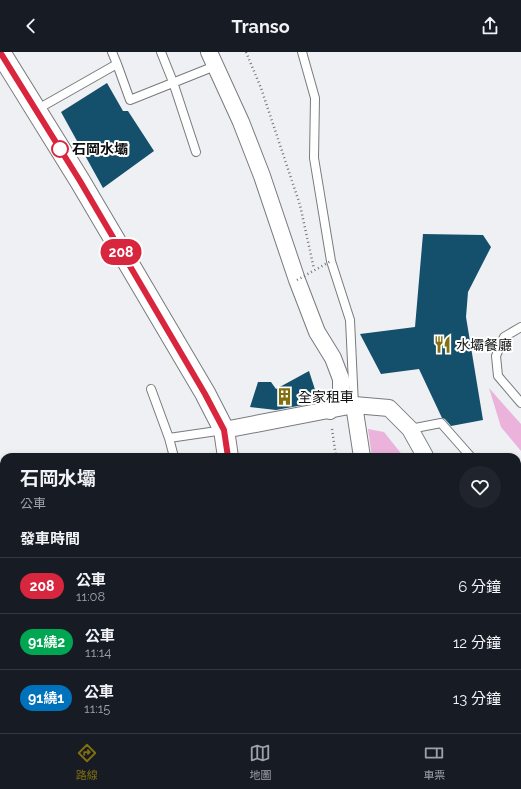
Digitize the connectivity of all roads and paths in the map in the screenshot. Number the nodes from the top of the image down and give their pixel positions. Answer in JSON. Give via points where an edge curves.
{"nodes":[{"id":1,"x":0,"y":52,"type":"edge"},
{"id":2,"x":112,"y":52,"type":"edge"},
{"id":3,"x":161,"y":52,"type":"edge"},
{"id":4,"x":246,"y":52,"type":"edge"},
{"id":5,"x":302,"y":52,"type":"edge"},
{"id":6,"x":212,"y":59,"type":"edge"},
{"id":7,"x":117,"y":64,"type":"junction"},
{"id":8,"x":173,"y":82,"type":"junction"},
{"id":9,"x":35,"y":110,"type":"junction"},
{"id":10,"x":196,"y":152,"type":"dead end"},
{"id":11,"x":331,"y":261,"type":"junction"},
{"id":12,"x":315,"y":275,"type":"dead end"},
{"id":13,"x":297,"y":280,"type":"junction"},
{"id":14,"x":521,"y":327,"type":"edge"},
{"id":15,"x":151,"y":389,"type":"dead end"},
{"id":16,"x":521,"y":402,"type":"edge"},
{"id":17,"x":354,"y":405,"type":"junction"},
{"id":18,"x":330,"y":411,"type":"junction"},
{"id":19,"x":410,"y":429,"type":"junction"},
{"id":20,"x":224,"y":430,"type":"junction"},
{"id":21,"x":169,"y":438,"type":"junction"},
{"id":22,"x":173,"y":453,"type":"edge"},
{"id":23,"x":227,"y":453,"type":"edge"},
{"id":24,"x":335,"y":453,"type":"edge"},
{"id":25,"x":361,"y":453,"type":"edge"},
{"id":26,"x":424,"y":453,"type":"edge"},
{"id":27,"x":467,"y":453,"type":"edge"}],
"edges":[{"from":1,"to":9,"type":"street"},
{"from":2,"to":7,"type":"lane"},
{"from":3,"to":8,"type":"lane"},
{"from":4,"to":12,"type":"path","via":[[261,88],[300,205]]},
{"from":5,"to":11,"type":"lane","via":[[315,98],[314,158]]},
{"from":6,"to":8,"type":"lane"},
{"from":6,"to":13,"type":"street","via":[[262,176]]},
{"from":7,"to":8,"type":"lane","via":[[130,100]]},
{"from":7,"to":9,"type":"lane"},
{"from":8,"to":10,"type":"lane"},
{"from":9,"to":20,"type":"street","via":[[169,330]]},
{"from":11,"to":13,"type":"path","bridge":true},
{"from":11,"to":17,"type":"lane","via":[[350,320]]},
{"from":13,"to":18,"type":"street","via":[[317,332],[333,358],[341,379],[341,390]]},
{"from":14,"to":16,"type":"lane","via":[[504,337],[496,356],[498,376]]},
{"from":15,"to":21,"type":"lane"},
{"from":17,"to":18,"type":"street"},
{"from":17,"to":19,"type":"street","via":[[389,408]]},
{"from":17,"to":25,"type":"street"},
{"from":18,"to":20,"type":"street"},
{"from":18,"to":24,"type":"path"},
{"from":19,"to":26,"type":"street"},
{"from":19,"to":27,"type":"lane","via":[[441,424]]},
{"from":20,"to":21,"type":"lane"},
{"from":20,"to":23,"type":"street"},
{"from":21,"to":22,"type":"lane"}]}
